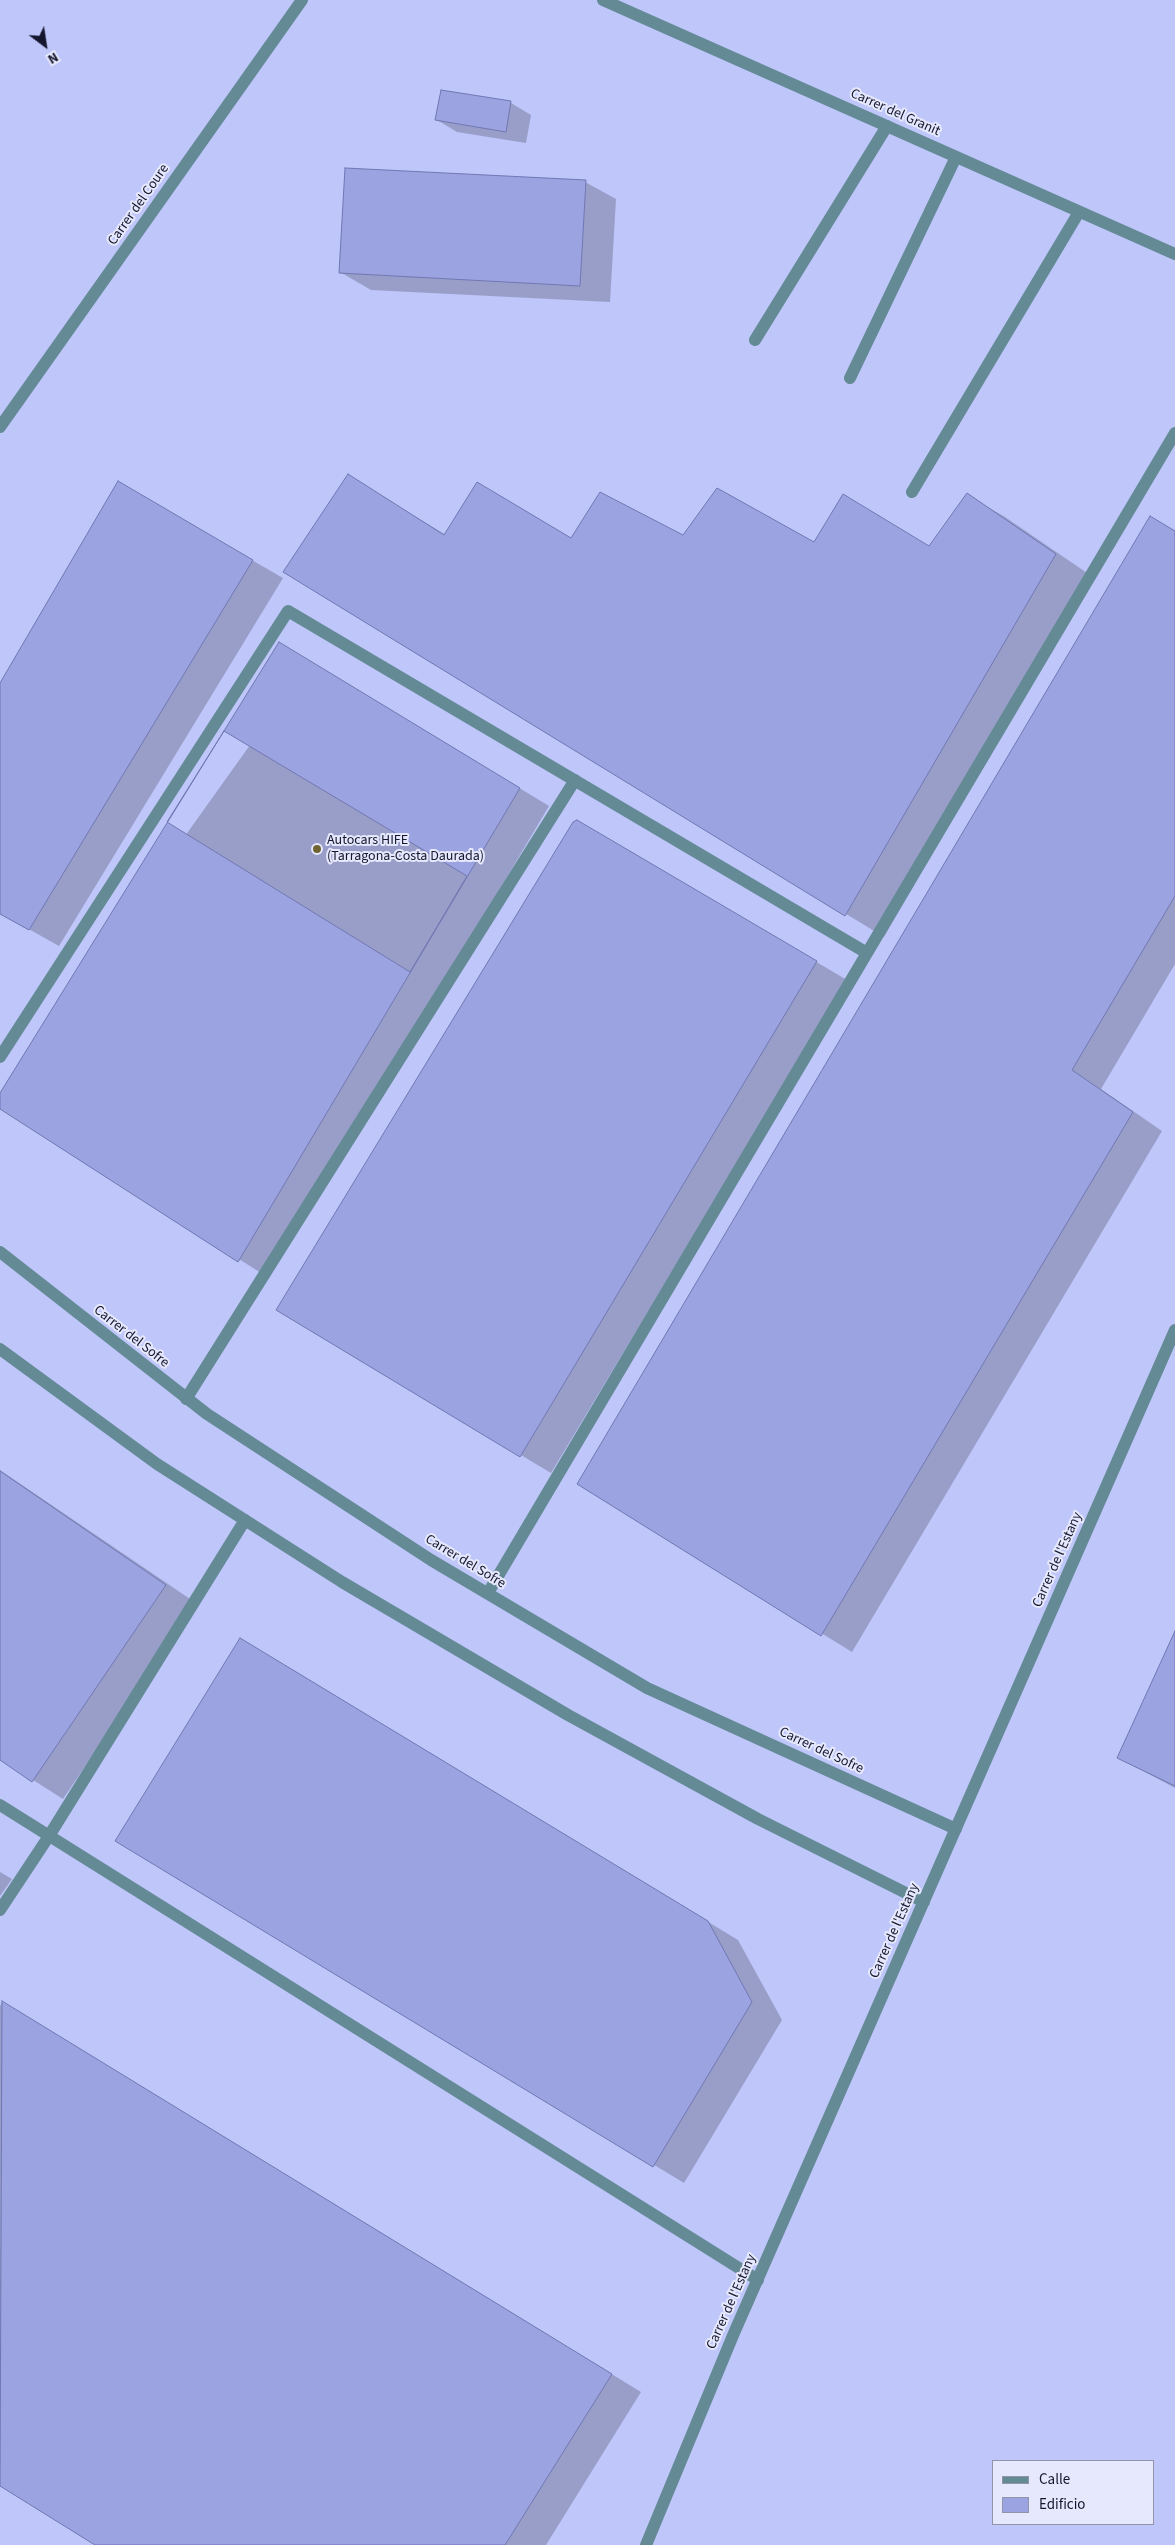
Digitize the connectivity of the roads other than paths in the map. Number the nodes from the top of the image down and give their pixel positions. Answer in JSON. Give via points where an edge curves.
{"nodes":[{"id":1,"x":302,"y":0,"type":"edge"},
{"id":2,"x":603,"y":0,"type":"edge"},
{"id":3,"x":887,"y":126,"type":"junction"},
{"id":4,"x":956,"y":157,"type":"junction"},
{"id":5,"x":1079,"y":212,"type":"junction"},
{"id":6,"x":1175,"y":254,"type":"edge"},
{"id":7,"x":755,"y":340,"type":"dead end"},
{"id":8,"x":850,"y":378,"type":"dead end"},
{"id":9,"x":0,"y":427,"type":"edge"},
{"id":10,"x":1175,"y":433,"type":"edge"},
{"id":11,"x":912,"y":492,"type":"dead end"},
{"id":12,"x":575,"y":780,"type":"junction"},
{"id":13,"x":867,"y":953,"type":"junction"},
{"id":14,"x":0,"y":1057,"type":"edge"},
{"id":15,"x":0,"y":1252,"type":"edge"},
{"id":16,"x":1175,"y":1330,"type":"edge"},
{"id":17,"x":0,"y":1349,"type":"edge"},
{"id":18,"x":186,"y":1399,"type":"junction"},
{"id":19,"x":245,"y":1520,"type":"junction"},
{"id":20,"x":488,"y":1593,"type":"junction"},
{"id":21,"x":0,"y":1805,"type":"edge"},
{"id":22,"x":956,"y":1829,"type":"junction"},
{"id":23,"x":49,"y":1836,"type":"junction"},
{"id":24,"x":924,"y":1902,"type":"junction"},
{"id":25,"x":0,"y":1910,"type":"edge"},
{"id":26,"x":758,"y":2280,"type":"junction"},
{"id":27,"x":646,"y":2545,"type":"edge"}],
"edges":[{"from":1,"to":9,"type":"street","name":"Carrer del Coure"},
{"from":2,"to":3,"type":"street","name":"Carrer del Granit"},
{"from":3,"to":4,"type":"street","name":"Carrer del Granit"},
{"from":3,"to":7,"type":"street"},
{"from":4,"to":5,"type":"street","name":"Carrer del Granit"},
{"from":4,"to":8,"type":"street"},
{"from":5,"to":6,"type":"street","name":"Carrer del Granit"},
{"from":5,"to":11,"type":"street"},
{"from":10,"to":13,"type":"street"},
{"from":12,"to":13,"type":"street"},
{"from":12,"to":14,"type":"street","via":[[288,611]]},
{"from":12,"to":18,"type":"street"},
{"from":13,"to":20,"type":"street"},
{"from":15,"to":18,"type":"street","name":"Carrer del Sofre"},
{"from":16,"to":22,"type":"street","name":"Carrer de l'Estany"},
{"from":17,"to":19,"type":"street","via":[[156,1464]]},
{"from":18,"to":20,"type":"street","name":"Carrer del Sofre"},
{"from":19,"to":23,"type":"street"},
{"from":19,"to":24,"type":"street","via":[[342,1582],[568,1715],[758,1819]]},
{"from":20,"to":22,"type":"street","name":"Carrer del Sofre","via":[[647,1688]]},
{"from":21,"to":23,"type":"street"},
{"from":22,"to":24,"type":"street","name":"Carrer de l'Estany"},
{"from":23,"to":25,"type":"street"},
{"from":23,"to":26,"type":"street"},
{"from":24,"to":26,"type":"street","name":"Carrer de l'Estany"},
{"from":26,"to":27,"type":"street","name":"Carrer de l'Estany"}]}
